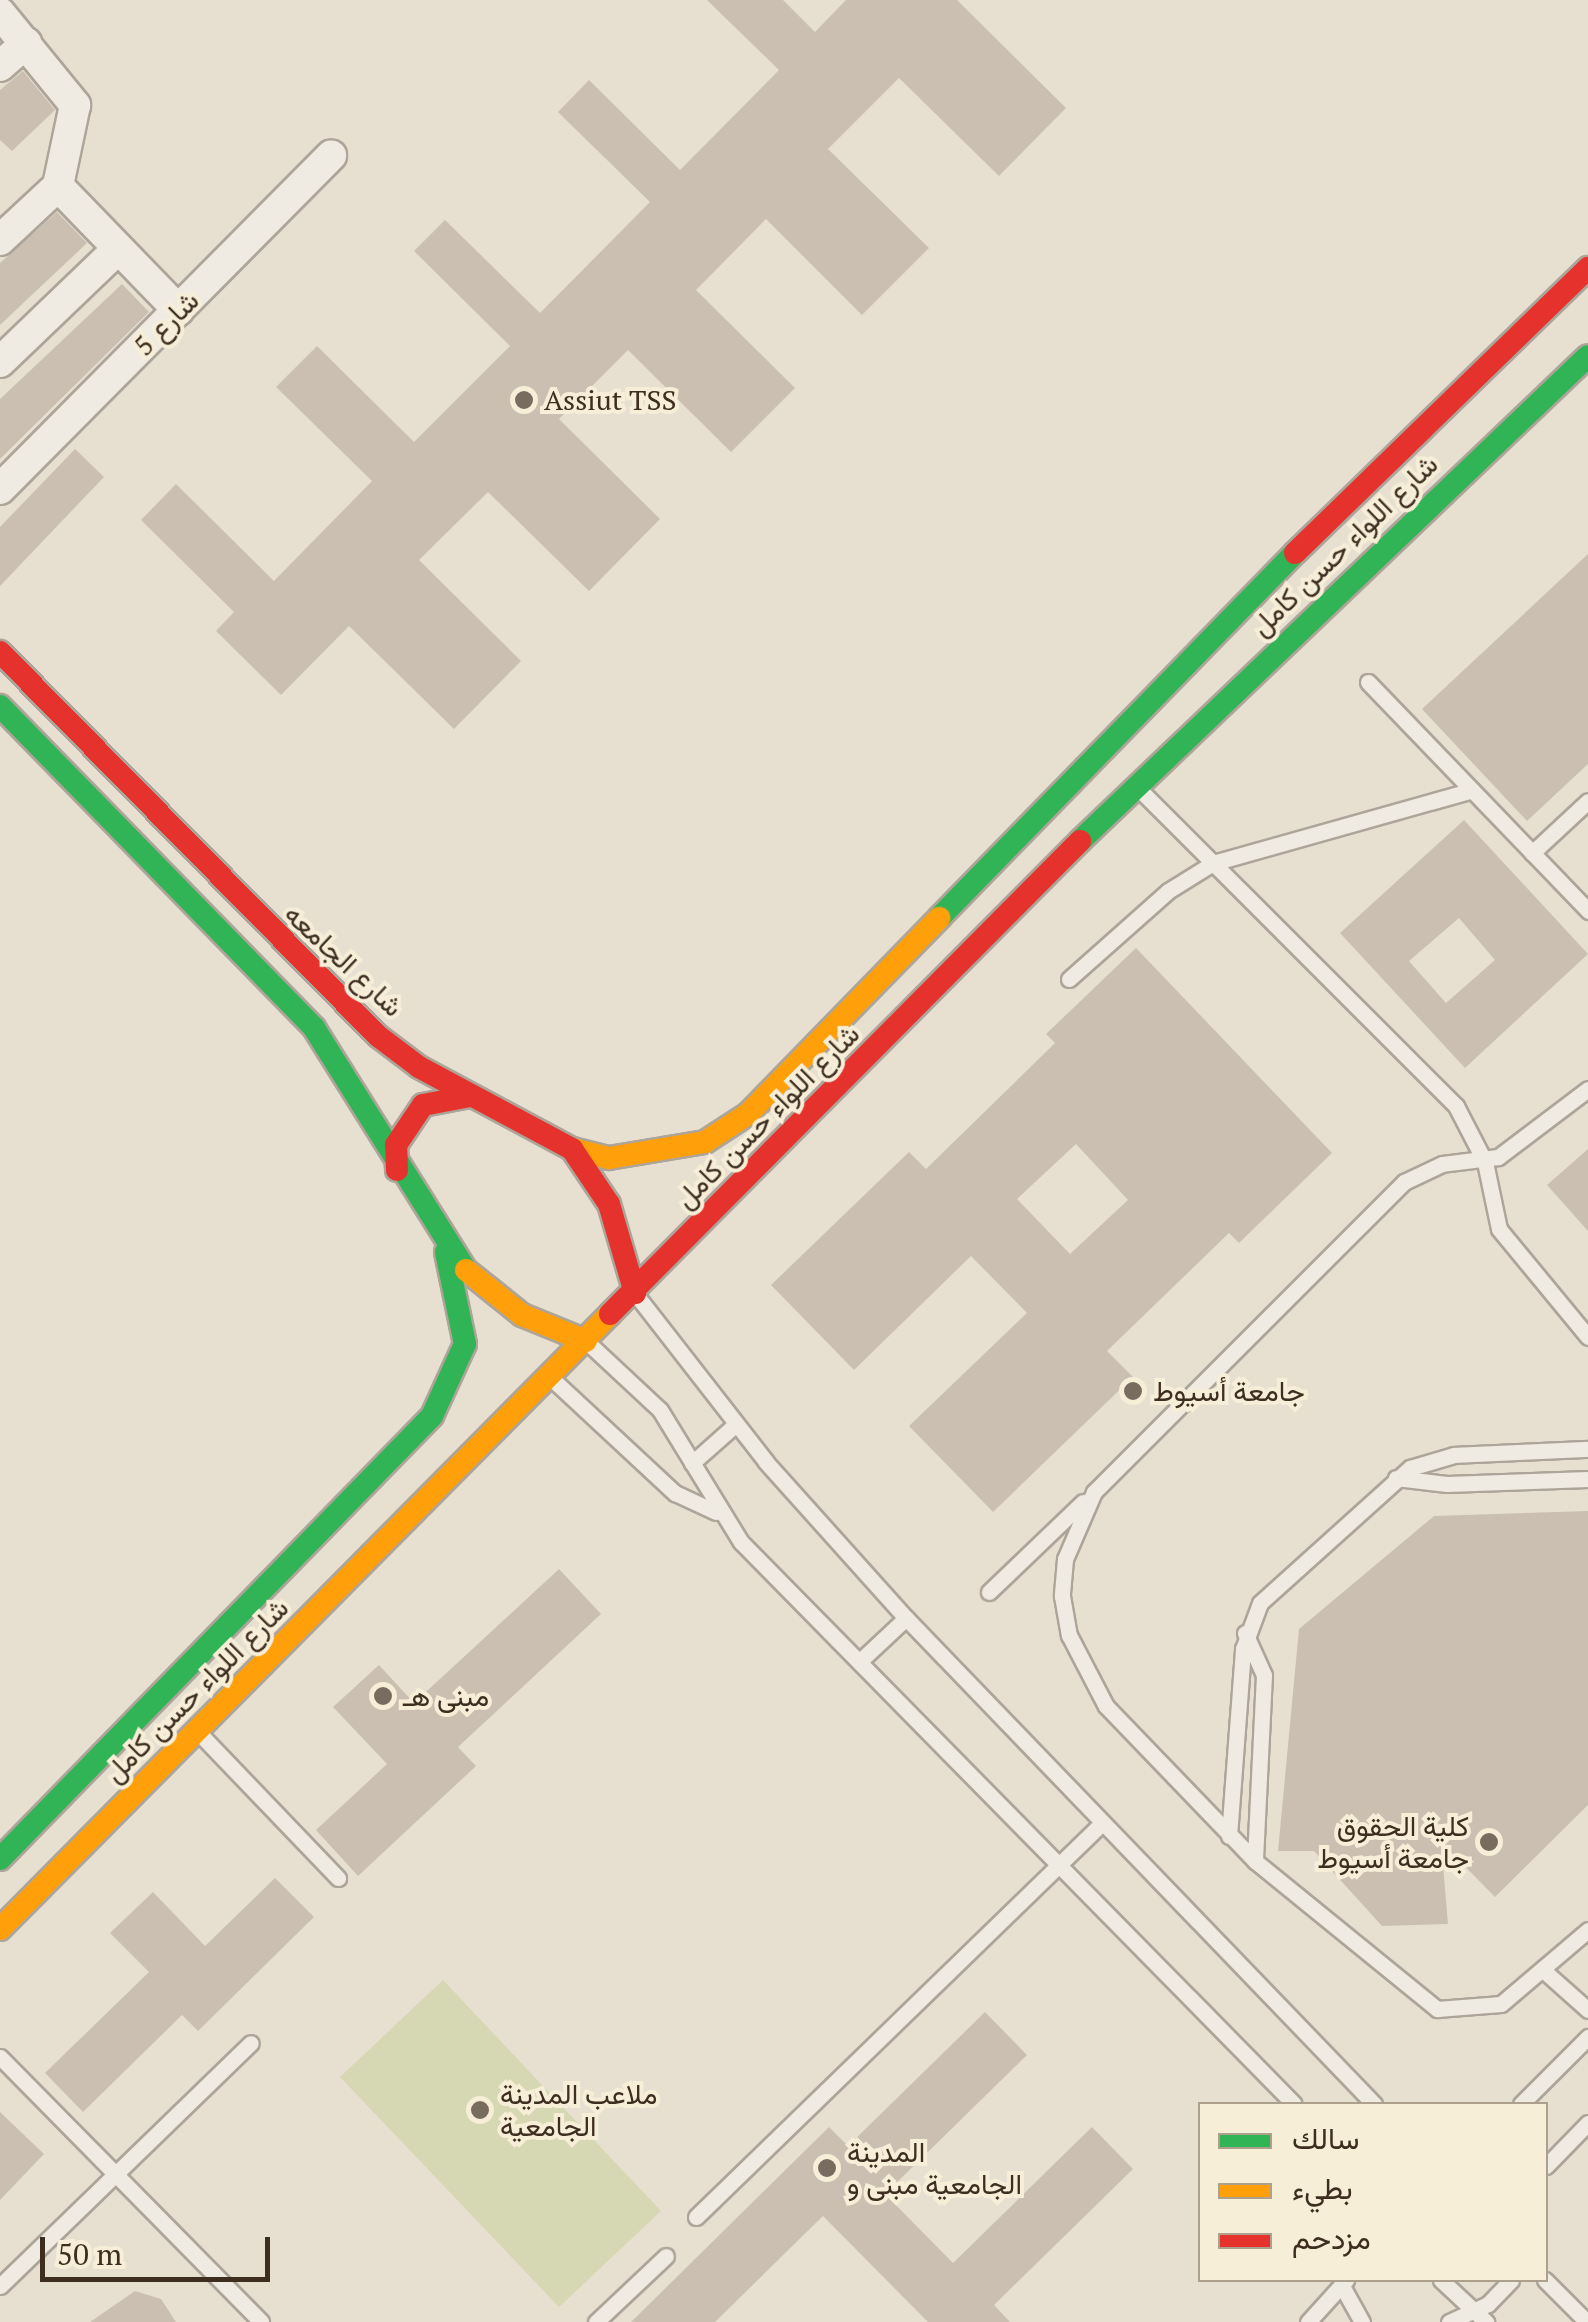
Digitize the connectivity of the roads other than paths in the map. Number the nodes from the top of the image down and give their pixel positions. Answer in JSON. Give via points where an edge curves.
{"nodes":[{"id":1,"x":0,"y":13,"type":"edge"},
{"id":2,"x":26,"y":42,"type":"junction"},
{"id":3,"x":0,"y":66,"type":"edge"},
{"id":4,"x":331,"y":156,"type":"dead end"},
{"id":5,"x":58,"y":186,"type":"junction"},
{"id":6,"x":0,"y":240,"type":"edge"},
{"id":7,"x":118,"y":249,"type":"junction"},
{"id":8,"x":1588,"y":268,"type":"edge"},
{"id":9,"x":178,"y":310,"type":"junction"},
{"id":10,"x":1588,"y":356,"type":"edge"},
{"id":11,"x":0,"y":362,"type":"edge"},
{"id":12,"x":1418,"y":428,"type":"junction"},
{"id":13,"x":1460,"y":476,"type":"junction"},
{"id":14,"x":0,"y":489,"type":"edge"},
{"id":15,"x":0,"y":652,"type":"edge"},
{"id":16,"x":1368,"y":682,"type":"dead end"},
{"id":17,"x":0,"y":706,"type":"edge"},
{"id":18,"x":1135,"y":786,"type":"junction"},
{"id":19,"x":1472,"y":790,"type":"junction"},
{"id":20,"x":1588,"y":801,"type":"edge"},
{"id":21,"x":1532,"y":852,"type":"junction"},
{"id":22,"x":1213,"y":863,"type":"junction"},
{"id":23,"x":1588,"y":912,"type":"edge"},
{"id":24,"x":1069,"y":979,"type":"dead end"},
{"id":25,"x":378,"y":1036,"type":"junction"},
{"id":26,"x":342,"y":1067,"type":"junction"},
{"id":27,"x":1588,"y":1089,"type":"edge"},
{"id":28,"x":470,"y":1096,"type":"junction"},
{"id":29,"x":572,"y":1149,"type":"junction"},
{"id":30,"x":1486,"y":1162,"type":"junction"},
{"id":31,"x":397,"y":1170,"type":"junction"},
{"id":32,"x":445,"y":1247,"type":"junction"},
{"id":33,"x":635,"y":1292,"type":"junction"},
{"id":34,"x":1588,"y":1337,"type":"edge"},
{"id":35,"x":586,"y":1341,"type":"junction"},
{"id":36,"x":550,"y":1377,"type":"junction"},
{"id":37,"x":736,"y":1424,"type":"junction"},
{"id":38,"x":1588,"y":1449,"type":"edge"},
{"id":39,"x":692,"y":1462,"type":"junction"},
{"id":40,"x":1396,"y":1478,"type":"junction"},
{"id":41,"x":1588,"y":1479,"type":"edge"},
{"id":42,"x":1094,"y":1492,"type":"junction"},
{"id":43,"x":716,"y":1512,"type":"junction"},
{"id":44,"x":989,"y":1592,"type":"dead end"},
{"id":45,"x":906,"y":1618,"type":"junction"},
{"id":46,"x":1245,"y":1633,"type":"junction"},
{"id":47,"x":860,"y":1661,"type":"junction"},
{"id":48,"x":197,"y":1731,"type":"junction"},
{"id":49,"x":1099,"y":1826,"type":"junction"},
{"id":50,"x":1229,"y":1836,"type":"junction"},
{"id":51,"x":0,"y":1859,"type":"edge"},
{"id":52,"x":1255,"y":1861,"type":"junction"},
{"id":53,"x":1059,"y":1864,"type":"junction"},
{"id":54,"x":338,"y":1878,"type":"dead end"},
{"id":55,"x":0,"y":1929,"type":"edge"},
{"id":56,"x":1588,"y":1930,"type":"edge"},
{"id":57,"x":1543,"y":1970,"type":"junction"},
{"id":58,"x":1588,"y":2010,"type":"edge"},
{"id":59,"x":1588,"y":2037,"type":"edge"},
{"id":60,"x":251,"y":2043,"type":"dead end"},
{"id":61,"x":0,"y":2057,"type":"edge"},
{"id":62,"x":1292,"y":2102,"type":"edge"},
{"id":63,"x":1372,"y":2102,"type":"edge"},
{"id":64,"x":1523,"y":2102,"type":"edge"},
{"id":65,"x":1588,"y":2123,"type":"edge"},
{"id":66,"x":1548,"y":2164,"type":"edge"},
{"id":67,"x":116,"y":2174,"type":"junction"},
{"id":68,"x":696,"y":2217,"type":"dead end"},
{"id":69,"x":666,"y":2256,"type":"dead end"},
{"id":70,"x":1443,"y":2282,"type":"edge"},
{"id":71,"x":1508,"y":2282,"type":"edge"},
{"id":72,"x":1546,"y":2282,"type":"edge"},
{"id":73,"x":1344,"y":2283,"type":"edge"},
{"id":74,"x":0,"y":2286,"type":"edge"},
{"id":75,"x":1481,"y":2317,"type":"edge"},
{"id":76,"x":261,"y":2322,"type":"edge"},
{"id":77,"x":596,"y":2322,"type":"edge"},
{"id":78,"x":1308,"y":2322,"type":"edge"},
{"id":79,"x":1362,"y":2322,"type":"edge"},
{"id":80,"x":1449,"y":2322,"type":"edge"},
{"id":81,"x":1587,"y":2322,"type":"edge"}],
"edges":[{"from":1,"to":2,"type":"street"},
{"from":2,"to":3,"type":"street"},
{"from":2,"to":5,"type":"street","via":[[75,104]]},
{"from":4,"to":9,"type":"street","name":"شارع 5"},
{"from":5,"to":6,"type":"street"},
{"from":5,"to":7,"type":"street"},
{"from":7,"to":9,"type":"street"},
{"from":7,"to":11,"type":"street"},
{"from":8,"to":12,"type":"main road","name":"شارع اللواء حسن كامل"},
{"from":9,"to":14,"type":"street","name":"شارع 5"},
{"from":10,"to":13,"type":"main road","name":"شارع اللواء حسن كامل"},
{"from":12,"to":13,"type":"main road"},
{"from":12,"to":29,"type":"main road","name":"شارع اللواء حسن كامل","via":[[748,1114],[705,1142],[662,1154],[609,1158]]},
{"from":13,"to":18,"type":"main road","name":"شارع اللواء حسن كامل"},
{"from":15,"to":25,"type":"main road","name":"شارع الجامعه"},
{"from":16,"to":19,"type":"lane"},
{"from":17,"to":26,"type":"main road","via":[[303,1017]]},
{"from":18,"to":22,"type":"lane"},
{"from":18,"to":33,"type":"main road","name":"شارع اللواء حسن كامل"},
{"from":19,"to":21,"type":"lane"},
{"from":19,"to":22,"type":"lane"},
{"from":20,"to":21,"type":"lane"},
{"from":21,"to":23,"type":"lane"},
{"from":22,"to":24,"type":"lane","via":[[1168,891]]},
{"from":22,"to":30,"type":"lane","via":[[1456,1106]]},
{"from":25,"to":26,"type":"main road"},
{"from":25,"to":28,"type":"main road","name":"شارع الجامعه"},
{"from":26,"to":31,"type":"main road"},
{"from":27,"to":30,"type":"lane"},
{"from":28,"to":29,"type":"main road","name":"شارع الجامعه"},
{"from":28,"to":31,"type":"main road","via":[[422,1105],[396,1145]]},
{"from":29,"to":33,"type":"main road","name":"شارع الجامعه","via":[[609,1204]]},
{"from":30,"to":34,"type":"lane","via":[[1499,1229]]},
{"from":30,"to":42,"type":"lane","via":[[1442,1164],[1404,1182]]},
{"from":31,"to":32,"type":"main road"},
{"from":32,"to":35,"type":"main road","via":[[508,1306]]},
{"from":32,"to":51,"type":"main road","name":"شارع اللواء حسن كامل","via":[[465,1344],[432,1416]]},
{"from":33,"to":35,"type":"main road","name":"شارع اللواء حسن كامل"},
{"from":33,"to":37,"type":"lane"},
{"from":35,"to":36,"type":"main road","name":"شارع اللواء حسن كامل"},
{"from":35,"to":39,"type":"lane","via":[[638,1384]]},
{"from":36,"to":43,"type":"lane","via":[[675,1494]]},
{"from":36,"to":48,"type":"main road","name":"شارع اللواء حسن كامل"},
{"from":37,"to":39,"type":"lane"},
{"from":37,"to":45,"type":"lane"},
{"from":38,"to":40,"type":"lane","via":[[1440,1457]]},
{"from":39,"to":43,"type":"lane"},
{"from":40,"to":41,"type":"lane"},
{"from":40,"to":46,"type":"lane","via":[[1260,1603]]},
{"from":42,"to":44,"type":"lane"},
{"from":42,"to":50,"type":"lane","via":[[1065,1559],[1069,1635],[1106,1706]]},
{"from":43,"to":47,"type":"lane"},
{"from":45,"to":47,"type":"lane"},
{"from":45,"to":49,"type":"lane"},
{"from":46,"to":50,"type":"lane"},
{"from":46,"to":52,"type":"lane","via":[[1264,1675]]},
{"from":47,"to":53,"type":"lane"},
{"from":48,"to":54,"type":"lane"},
{"from":48,"to":55,"type":"main road","name":"شارع اللواء حسن كامل"},
{"from":49,"to":53,"type":"lane"},
{"from":49,"to":63,"type":"lane"},
{"from":50,"to":52,"type":"lane"},
{"from":52,"to":57,"type":"lane","via":[[1437,2010],[1501,2004]]},
{"from":53,"to":62,"type":"lane"},
{"from":53,"to":68,"type":"lane"},
{"from":56,"to":57,"type":"lane"},
{"from":57,"to":58,"type":"lane"},
{"from":59,"to":64,"type":"lane"},
{"from":60,"to":67,"type":"lane"},
{"from":61,"to":67,"type":"lane"},
{"from":65,"to":66,"type":"lane"},
{"from":67,"to":74,"type":"lane"},
{"from":67,"to":76,"type":"lane"},
{"from":69,"to":77,"type":"lane"},
{"from":70,"to":75,"type":"lane"},
{"from":71,"to":75,"type":"lane"},
{"from":72,"to":81,"type":"lane"},
{"from":73,"to":78,"type":"lane"},
{"from":73,"to":79,"type":"lane"},
{"from":75,"to":80,"type":"lane"}]}
